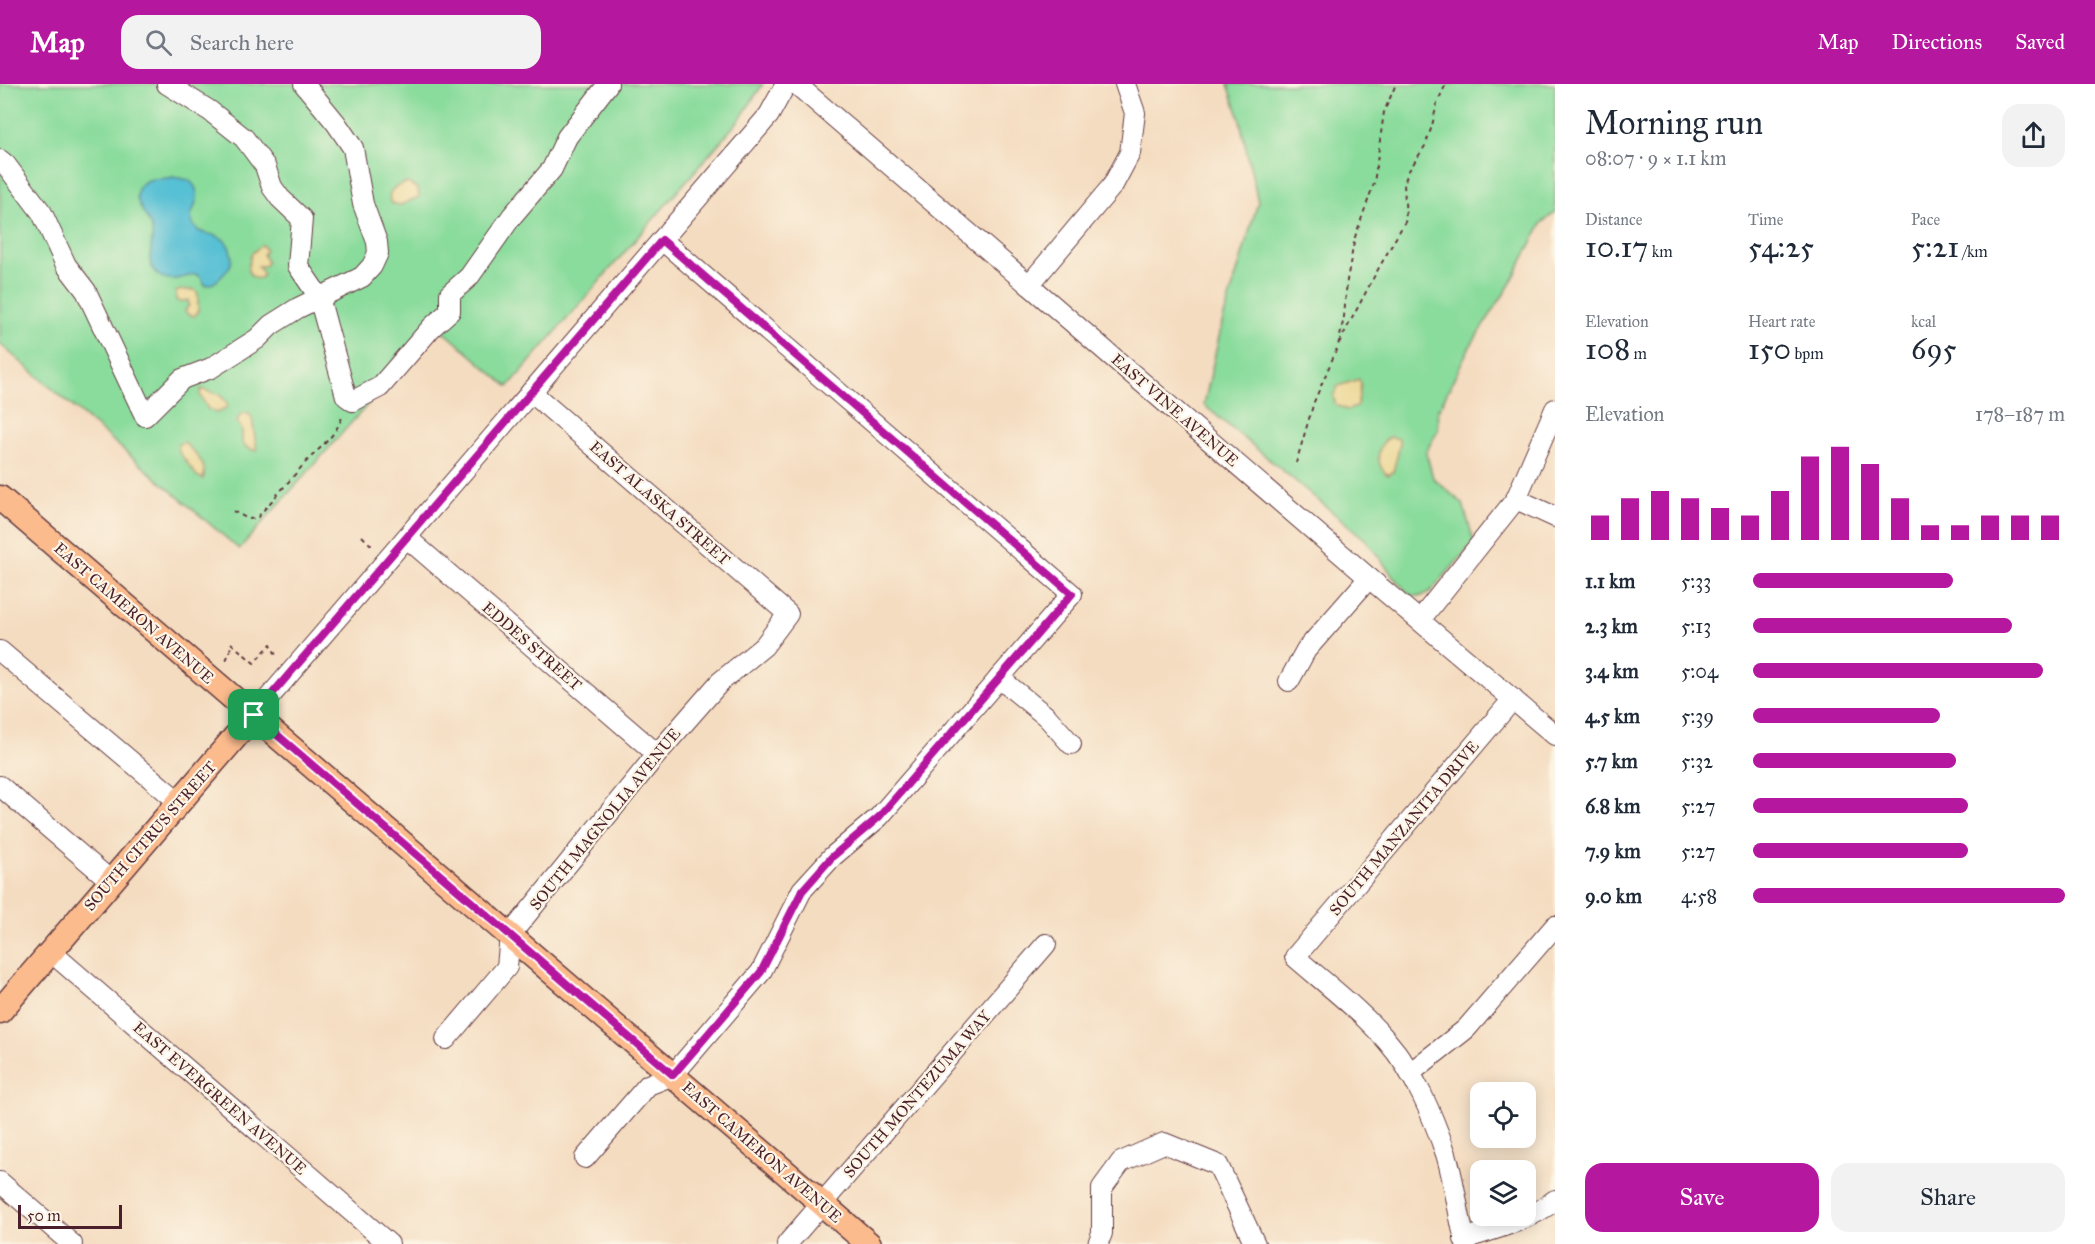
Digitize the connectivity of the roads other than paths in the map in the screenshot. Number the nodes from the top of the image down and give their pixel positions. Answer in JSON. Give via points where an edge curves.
{"nodes":[{"id":1,"x":167,"y":84,"type":"edge"},
{"id":2,"x":304,"y":84,"type":"edge"},
{"id":3,"x":608,"y":84,"type":"edge"},
{"id":4,"x":786,"y":84,"type":"edge"},
{"id":5,"x":796,"y":84,"type":"edge"},
{"id":6,"x":1125,"y":84,"type":"edge"},
{"id":7,"x":0,"y":160,"type":"edge"},
{"id":8,"x":662,"y":240,"type":"junction"},
{"id":9,"x":1029,"y":285,"type":"junction"},
{"id":10,"x":319,"y":297,"type":"junction"},
{"id":11,"x":531,"y":392,"type":"junction"},
{"id":12,"x":1555,"y":409,"type":"edge"},
{"id":13,"x":0,"y":498,"type":"edge"},
{"id":14,"x":1516,"y":499,"type":"junction"},
{"id":15,"x":1555,"y":517,"type":"edge"},
{"id":16,"x":407,"y":538,"type":"junction"},
{"id":17,"x":1369,"y":578,"type":"junction"},
{"id":18,"x":788,"y":614,"type":"joint"},
{"id":19,"x":1420,"y":620,"type":"junction"},
{"id":20,"x":0,"y":651,"type":"edge"},
{"id":21,"x":999,"y":678,"type":"junction"},
{"id":22,"x":1289,"y":681,"type":"dead end"},
{"id":23,"x":1513,"y":699,"type":"junction"},
{"id":24,"x":254,"y":715,"type":"junction"},
{"id":25,"x":1555,"y":735,"type":"edge"},
{"id":26,"x":1071,"y":744,"type":"dead end"},
{"id":27,"x":657,"y":754,"type":"junction"},
{"id":28,"x":0,"y":786,"type":"edge"},
{"id":29,"x":179,"y":802,"type":"junction"},
{"id":30,"x":111,"y":881,"type":"junction"},
{"id":31,"x":1555,"y":926,"type":"edge"},
{"id":32,"x":510,"y":935,"type":"junction"},
{"id":33,"x":1046,"y":944,"type":"dead end"},
{"id":34,"x":51,"y":952,"type":"junction"},
{"id":35,"x":0,"y":1011,"type":"edge"},
{"id":36,"x":446,"y":1039,"type":"dead end"},
{"id":37,"x":1410,"y":1073,"type":"junction"},
{"id":38,"x":673,"y":1075,"type":"junction"},
{"id":39,"x":585,"y":1158,"type":"dead end"},
{"id":40,"x":0,"y":1182,"type":"edge"},
{"id":41,"x":1555,"y":1200,"type":"edge"},
{"id":42,"x":822,"y":1204,"type":"junction"},
{"id":43,"x":1465,"y":1241,"type":"edge"},
{"id":44,"x":72,"y":1244,"type":"edge"},
{"id":45,"x":389,"y":1244,"type":"edge"},
{"id":46,"x":787,"y":1244,"type":"edge"},
{"id":47,"x":869,"y":1244,"type":"edge"},
{"id":48,"x":1098,"y":1244,"type":"edge"},
{"id":49,"x":1255,"y":1244,"type":"edge"}],
"edges":[{"from":1,"to":10,"type":"street","via":[[236,131],[265,166],[272,187],[302,219],[298,266]]},
{"from":2,"to":10,"type":"street","via":[[352,148],[378,253],[362,277]]},
{"from":3,"to":10,"type":"street","via":[[567,137],[552,169],[512,216],[469,277],[450,294],[450,311],[380,387],[353,401],[346,396]]},
{"from":4,"to":8,"type":"street","name":"SOUTH CITRUS STREET","via":[[769,115]]},
{"from":5,"to":9,"type":"street","name":"EAST VINE AVENUE"},
{"from":6,"to":9,"type":"street","via":[[1135,113],[1130,153],[1113,185]]},
{"from":7,"to":10,"type":"street","via":[[42,213],[58,251],[86,291],[145,416],[183,379],[211,368],[280,319]]},
{"from":8,"to":11,"type":"street","name":"SOUTH CITRUS STREET"},
{"from":8,"to":21,"type":"street","via":[[1072,594]]},
{"from":9,"to":17,"type":"street","name":"EAST VINE AVENUE"},
{"from":11,"to":16,"type":"street","name":"SOUTH CITRUS STREET"},
{"from":11,"to":18,"type":"street","name":"EAST ALASKA STREET"},
{"from":12,"to":14,"type":"street"},
{"from":13,"to":24,"type":"main road","name":"EAST CAMERON AVENUE"},
{"from":14,"to":15,"type":"street"},
{"from":14,"to":19,"type":"street"},
{"from":16,"to":24,"type":"street","name":"SOUTH CITRUS STREET"},
{"from":16,"to":27,"type":"street","name":"EDDES STREET"},
{"from":17,"to":19,"type":"street","name":"EAST VINE AVENUE"},
{"from":17,"to":22,"type":"street","via":[[1306,650]]},
{"from":18,"to":27,"type":"street","name":"SOUTH MAGNOLIA AVENUE","via":[[764,646],[720,682]]},
{"from":19,"to":23,"type":"street","name":"EAST VINE AVENUE"},
{"from":20,"to":29,"type":"street"},
{"from":21,"to":26,"type":"street","via":[[1047,717]]},
{"from":21,"to":38,"type":"street","via":[[879,817],[832,857],[802,891],[761,972]]},
{"from":23,"to":25,"type":"street","name":"EAST VINE AVENUE"},
{"from":23,"to":37,"type":"street","name":"SOUTH MANZANITA DRIVE","via":[[1295,957],[1387,1040]]},
{"from":24,"to":29,"type":"main road","name":"SOUTH CITRUS STREET"},
{"from":24,"to":32,"type":"main road","name":"EAST CAMERON AVENUE"},
{"from":27,"to":32,"type":"street","name":"SOUTH MAGNOLIA AVENUE"},
{"from":28,"to":30,"type":"street"},
{"from":29,"to":30,"type":"main road","name":"SOUTH CITRUS STREET"},
{"from":30,"to":34,"type":"main road","name":"SOUTH CITRUS STREET"},
{"from":31,"to":37,"type":"street","via":[[1467,1029]]},
{"from":32,"to":36,"type":"street","via":[[507,967]]},
{"from":32,"to":38,"type":"main road","name":"EAST CAMERON AVENUE"},
{"from":33,"to":42,"type":"street","name":"SOUTH MONTEZUMA WAY"},
{"from":34,"to":35,"type":"main road","name":"SOUTH CITRUS STREET"},
{"from":34,"to":45,"type":"street","name":"EAST EVERGREEN AVENUE"},
{"from":37,"to":43,"type":"street","via":[[1431,1113],[1447,1157]]},
{"from":38,"to":39,"type":"street","via":[[648,1085]]},
{"from":38,"to":42,"type":"main road","name":"EAST CAMERON AVENUE"},
{"from":40,"to":44,"type":"street"},
{"from":41,"to":43,"type":"street"},
{"from":42,"to":46,"type":"street","name":"SOUTH MONTEZUMA WAY"},
{"from":42,"to":47,"type":"main road","name":"EAST CAMERON AVENUE"},
{"from":48,"to":49,"type":"street","via":[[1102,1233],[1102,1188],[1122,1162],[1164,1143],[1218,1165]]}]}
